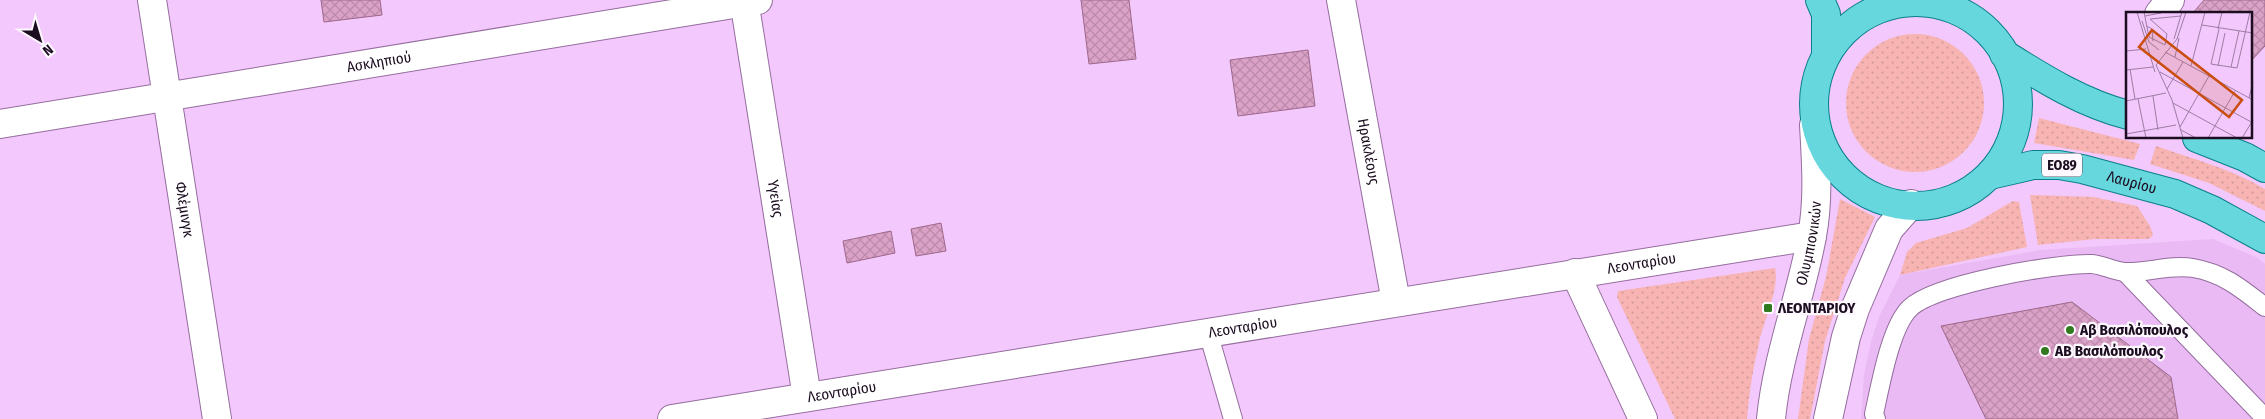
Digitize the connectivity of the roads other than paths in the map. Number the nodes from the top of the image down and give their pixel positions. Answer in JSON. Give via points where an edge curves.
{"nodes":[{"id":1,"x":152,"y":0,"type":"edge"},
{"id":2,"x":1341,"y":0,"type":"edge"},
{"id":3,"x":1820,"y":0,"type":"edge"},
{"id":4,"x":2170,"y":0,"type":"edge"},
{"id":5,"x":748,"y":1,"type":"edge"},
{"id":6,"x":1942,"y":4,"type":"edge"},
{"id":7,"x":2161,"y":12,"type":"edge"},
{"id":8,"x":2004,"y":54,"type":"junction"},
{"id":9,"x":1826,"y":55,"type":"junction"},
{"id":10,"x":167,"y":97,"type":"junction"},
{"id":11,"x":2126,"y":114,"type":"edge"},
{"id":12,"x":0,"y":124,"type":"edge"},
{"id":13,"x":1814,"y":125,"type":"junction"},
{"id":14,"x":2200,"y":139,"type":"edge"},
{"id":15,"x":2265,"y":168,"type":"edge"},
{"id":16,"x":1990,"y":175,"type":"junction"},
{"id":17,"x":1911,"y":204,"type":"junction"},
{"id":18,"x":1812,"y":236,"type":"junction"},
{"id":19,"x":2265,"y":239,"type":"edge"},
{"id":20,"x":2125,"y":272,"type":"junction"},
{"id":21,"x":1575,"y":273,"type":"junction"},
{"id":22,"x":1396,"y":302,"type":"junction"},
{"id":23,"x":2265,"y":307,"type":"edge"},
{"id":24,"x":1208,"y":332,"type":"junction"},
{"id":25,"x":807,"y":397,"type":"junction"},
{"id":26,"x":2265,"y":418,"type":"edge"},
{"id":27,"x":217,"y":419,"type":"edge"},
{"id":28,"x":672,"y":419,"type":"edge"},
{"id":29,"x":1233,"y":419,"type":"edge"},
{"id":30,"x":1643,"y":419,"type":"edge"},
{"id":31,"x":1771,"y":419,"type":"edge"},
{"id":32,"x":1828,"y":419,"type":"edge"},
{"id":33,"x":1876,"y":419,"type":"edge"}],
"edges":[{"from":1,"to":10,"type":"street","name":"Φλέμινγκ"},
{"from":2,"to":22,"type":"street","name":"Ηρακλέους"},
{"from":3,"to":9,"type":"main road","name":"Λαυρίου","number":"ΕΟ89","via":[[1826,14]]},
{"from":4,"to":7,"type":"street"},
{"from":5,"to":10,"type":"street","name":"Ασκληπιού"},
{"from":5,"to":25,"type":"street","name":"Υγείας"},
{"from":6,"to":8,"type":"main road","name":"Λαυρίου","number":"ΕΟ89","via":[[1979,25]]},
{"from":6,"to":9,"type":"main road","name":"Λαυρίου","number":"ΕΟ89","via":[[1889,5],[1860,19]]},
{"from":8,"to":11,"type":"main road","name":"Λαυρίου","number":"ΕΟ89","via":[[2072,95]]},
{"from":8,"to":16,"type":"main road","name":"Λαυρίου","number":"ΕΟ89","via":[[2016,76],[2020,117],[2014,139]]},
{"from":9,"to":13,"type":"main road","name":"Λαυρίου","number":"ΕΟ89","via":[[1812,99]]},
{"from":10,"to":12,"type":"street","name":"Ασκληπιού"},
{"from":10,"to":27,"type":"street","name":"Φλέμινγκ"},
{"from":13,"to":17,"type":"main road","name":"Λαυρίου","number":"ΕΟ89","via":[[1826,151],[1847,178],[1877,197]]},
{"from":13,"to":18,"type":"street","name":"Ολυμπιονικών","via":[[1818,183]]},
{"from":14,"to":15,"type":"main road"},
{"from":16,"to":17,"type":"main road","name":"Λαυρίου","number":"ΕΟ89","via":[[1961,194],[1944,200]]},
{"from":16,"to":19,"type":"main road","name":"Λαυρίου","number":"ΕΟ89","via":[[2033,165],[2059,165],[2091,171],[2175,194]]},
{"from":17,"to":32,"type":"street","via":[[1889,229],[1855,309]]},
{"from":18,"to":21,"type":"street","name":"Λεονταρίου"},
{"from":18,"to":31,"type":"street","name":"Ολυμπιονικών","via":[[1785,341]]},
{"from":20,"to":23,"type":"lane","via":[[2192,268],[2230,279]]},
{"from":20,"to":26,"type":"lane"},
{"from":20,"to":33,"type":"lane","via":[[2093,264],[2047,268],[1958,286],[1926,297],[1909,309],[1890,346],[1874,414]]},
{"from":21,"to":22,"type":"street","name":"Λεονταρίου"},
{"from":21,"to":30,"type":"street"},
{"from":22,"to":24,"type":"street","name":"Λεονταρίου"},
{"from":24,"to":25,"type":"street","name":"Λεονταρίου"},
{"from":24,"to":29,"type":"lane"},
{"from":25,"to":28,"type":"street","name":"Λεονταρίου"}]}
